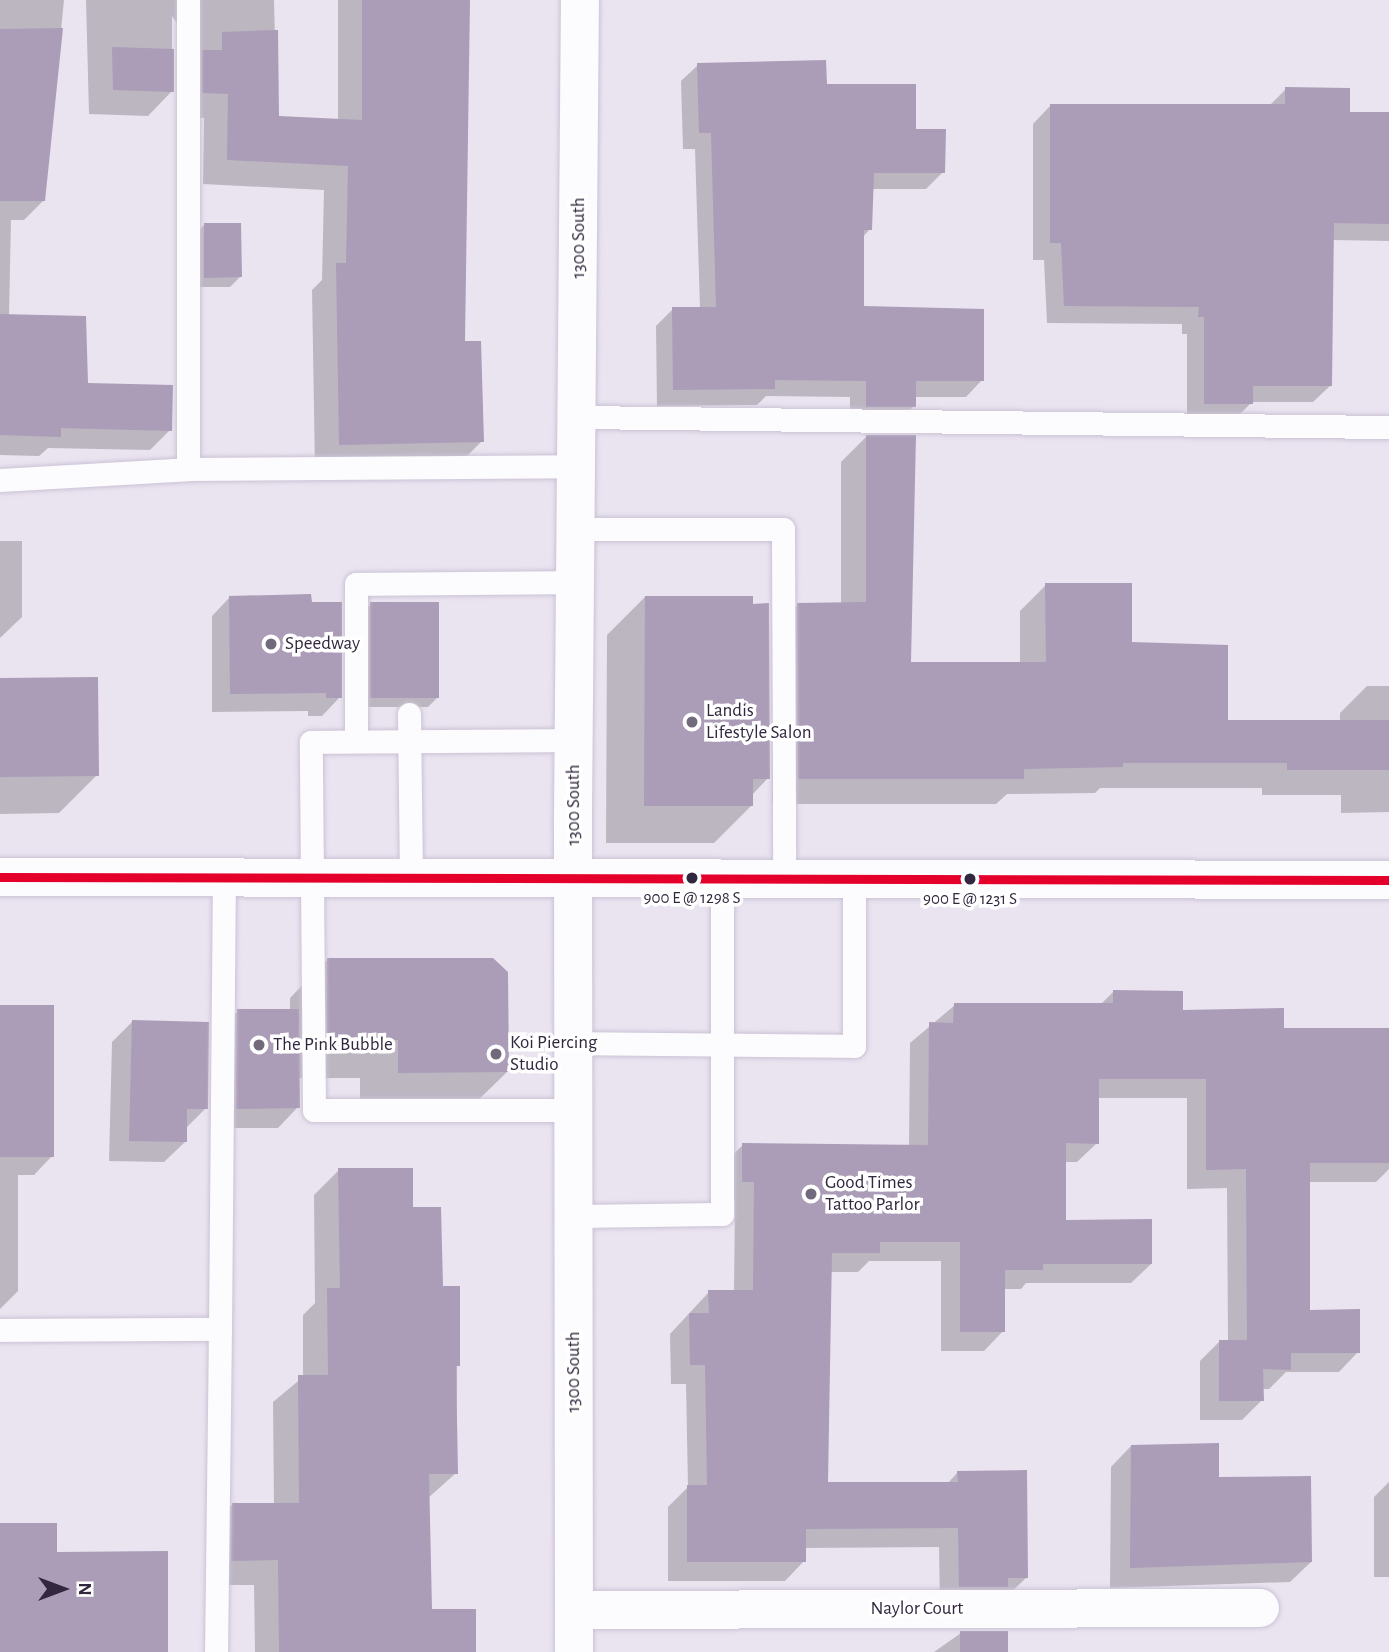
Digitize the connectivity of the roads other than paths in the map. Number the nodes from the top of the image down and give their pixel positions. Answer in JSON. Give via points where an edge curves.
{"nodes":[{"id":1,"x":188,"y":0,"type":"edge"},
{"id":2,"x":580,"y":0,"type":"edge"},
{"id":3,"x":578,"y":417,"type":"junction"},
{"id":4,"x":1389,"y":427,"type":"edge"},
{"id":5,"x":578,"y":466,"type":"junction"},
{"id":6,"x":188,"y":469,"type":"junction"},
{"id":7,"x":0,"y":480,"type":"edge"},
{"id":8,"x":577,"y":529,"type":"junction"},
{"id":9,"x":576,"y":582,"type":"junction"},
{"id":10,"x":408,"y":714,"type":"dead end"},
{"id":11,"x":574,"y":740,"type":"junction"},
{"id":12,"x":356,"y":741,"type":"junction"},
{"id":13,"x":411,"y":741,"type":"junction"},
{"id":14,"x":411,"y":876,"type":"junction"},
{"id":15,"x":0,"y":877,"type":"edge"},
{"id":16,"x":224,"y":877,"type":"junction"},
{"id":17,"x":312,"y":877,"type":"junction"},
{"id":18,"x":573,"y":880,"type":"junction"},
{"id":19,"x":722,"y":880,"type":"junction"},
{"id":20,"x":784,"y":880,"type":"junction"},
{"id":21,"x":854,"y":880,"type":"junction"},
{"id":22,"x":1389,"y":880,"type":"edge"},
{"id":23,"x":573,"y":1043,"type":"junction"},
{"id":24,"x":721,"y":1044,"type":"junction"},
{"id":25,"x":573,"y":1110,"type":"junction"},
{"id":26,"x":573,"y":1216,"type":"junction"},
{"id":27,"x":220,"y":1329,"type":"junction"},
{"id":28,"x":0,"y":1330,"type":"edge"},
{"id":29,"x":1260,"y":1608,"type":"dead end"},
{"id":30,"x":574,"y":1610,"type":"junction"},
{"id":31,"x":216,"y":1652,"type":"edge"},
{"id":32,"x":574,"y":1652,"type":"edge"}],
"edges":[{"from":1,"to":6,"type":"lane"},
{"from":2,"to":3,"type":"street","name":"1300 South"},
{"from":3,"to":4,"type":"lane"},
{"from":3,"to":5,"type":"street","name":"1300 South"},
{"from":5,"to":6,"type":"lane"},
{"from":5,"to":8,"type":"street","name":"1300 South"},
{"from":6,"to":7,"type":"lane"},
{"from":8,"to":9,"type":"street","name":"1300 South"},
{"from":8,"to":20,"type":"lane","via":[[783,529]]},
{"from":9,"to":11,"type":"street","name":"1300 South"},
{"from":9,"to":12,"type":"lane","via":[[356,584]]},
{"from":10,"to":13,"type":"lane"},
{"from":11,"to":13,"type":"lane"},
{"from":11,"to":18,"type":"street","name":"1300 South"},
{"from":12,"to":13,"type":"lane"},
{"from":12,"to":17,"type":"lane","via":[[312,742]]},
{"from":13,"to":14,"type":"lane"},
{"from":14,"to":17,"type":"street"},
{"from":14,"to":18,"type":"street"},
{"from":15,"to":16,"type":"street"},
{"from":16,"to":17,"type":"street"},
{"from":16,"to":27,"type":"lane"},
{"from":17,"to":25,"type":"lane","via":[[314,1110]]},
{"from":18,"to":19,"type":"street"},
{"from":18,"to":23,"type":"street","name":"1300 South"},
{"from":19,"to":20,"type":"street"},
{"from":19,"to":24,"type":"lane"},
{"from":20,"to":21,"type":"street"},
{"from":21,"to":22,"type":"street"},
{"from":21,"to":24,"type":"lane","via":[[854,1046]]},
{"from":23,"to":24,"type":"lane"},
{"from":23,"to":25,"type":"street","name":"1300 South"},
{"from":24,"to":26,"type":"lane","via":[[722,1214]]},
{"from":25,"to":26,"type":"street","name":"1300 South"},
{"from":26,"to":30,"type":"street","name":"1300 South"},
{"from":27,"to":28,"type":"lane"},
{"from":27,"to":31,"type":"lane"},
{"from":29,"to":30,"type":"street","name":"Naylor Court"},
{"from":30,"to":32,"type":"street","name":"1300 South"}]}
